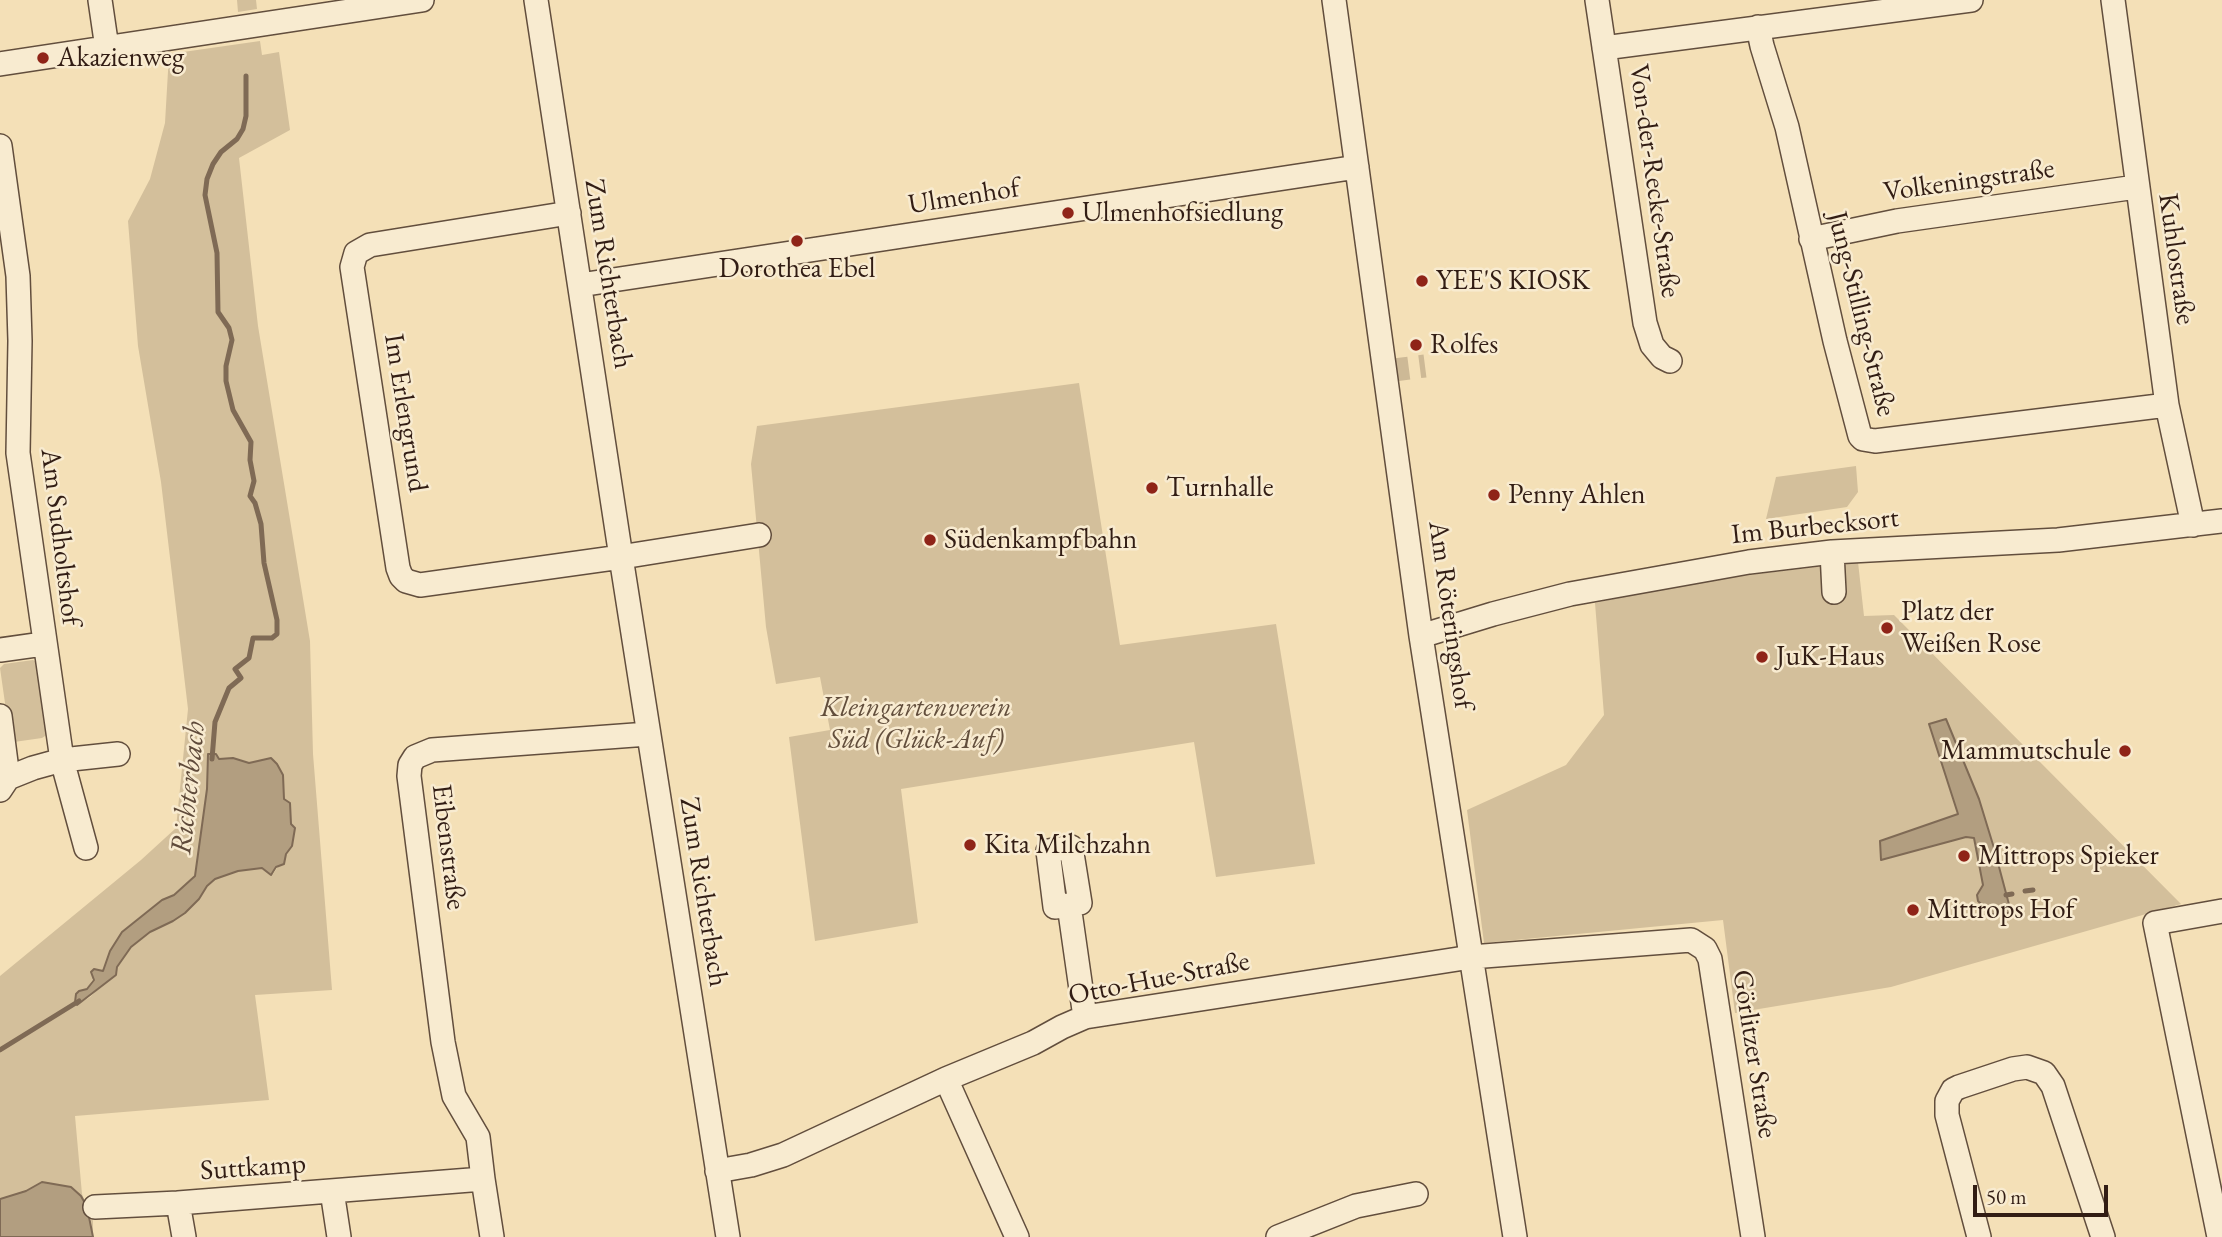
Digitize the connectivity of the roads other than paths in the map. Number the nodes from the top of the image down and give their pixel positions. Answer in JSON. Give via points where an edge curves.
{"nodes":[{"id":1,"x":100,"y":0,"type":"edge"},
{"id":2,"x":422,"y":0,"type":"edge"},
{"id":3,"x":536,"y":0,"type":"edge"},
{"id":4,"x":1334,"y":0,"type":"edge"},
{"id":5,"x":1597,"y":0,"type":"edge"},
{"id":6,"x":1972,"y":0,"type":"edge"},
{"id":7,"x":2113,"y":0,"type":"edge"},
{"id":8,"x":1758,"y":26,"type":"junction"},
{"id":9,"x":107,"y":48,"type":"junction"},
{"id":10,"x":1604,"y":48,"type":"junction"},
{"id":11,"x":0,"y":64,"type":"edge"},
{"id":12,"x":0,"y":146,"type":"edge"},
{"id":13,"x":1357,"y":167,"type":"junction"},
{"id":14,"x":2136,"y":187,"type":"junction"},
{"id":15,"x":569,"y":213,"type":"junction"},
{"id":16,"x":1811,"y":239,"type":"junction"},
{"id":17,"x":580,"y":285,"type":"junction"},
{"id":18,"x":10,"y":348,"type":"edge"},
{"id":19,"x":1670,"y":361,"type":"dead end"},
{"id":20,"x":2167,"y":405,"type":"junction"},
{"id":21,"x":2222,"y":521,"type":"edge"},
{"id":22,"x":2193,"y":525,"type":"junction"},
{"id":23,"x":759,"y":535,"type":"dead end"},
{"id":24,"x":1832,"y":552,"type":"junction"},
{"id":25,"x":621,"y":557,"type":"junction"},
{"id":26,"x":1835,"y":593,"type":"dead end"},
{"id":27,"x":1421,"y":636,"type":"junction"},
{"id":28,"x":44,"y":644,"type":"junction"},
{"id":29,"x":0,"y":650,"type":"edge"},
{"id":30,"x":0,"y":716,"type":"edge"},
{"id":31,"x":648,"y":734,"type":"junction"},
{"id":32,"x":118,"y":754,"type":"dead end"},
{"id":33,"x":62,"y":760,"type":"junction"},
{"id":34,"x":4,"y":784,"type":"edge"},
{"id":35,"x":86,"y":848,"type":"dead end"},
{"id":36,"x":1069,"y":905,"type":"dead end"},
{"id":37,"x":2222,"y":911,"type":"edge"},
{"id":38,"x":1471,"y":957,"type":"junction"},
{"id":39,"x":1085,"y":1017,"type":"junction"},
{"id":40,"x":946,"y":1079,"type":"junction"},
{"id":41,"x":717,"y":1171,"type":"junction"},
{"id":42,"x":483,"y":1179,"type":"junction"},
{"id":43,"x":332,"y":1191,"type":"junction"},
{"id":44,"x":1416,"y":1194,"type":"dead end"},
{"id":45,"x":178,"y":1203,"type":"junction"},
{"id":46,"x":95,"y":1207,"type":"dead end"},
{"id":47,"x":184,"y":1237,"type":"edge"},
{"id":48,"x":339,"y":1237,"type":"edge"},
{"id":49,"x":492,"y":1237,"type":"edge"},
{"id":50,"x":728,"y":1237,"type":"edge"},
{"id":51,"x":1017,"y":1237,"type":"edge"},
{"id":52,"x":1278,"y":1237,"type":"edge"},
{"id":53,"x":1515,"y":1237,"type":"edge"},
{"id":54,"x":1753,"y":1237,"type":"edge"},
{"id":55,"x":1979,"y":1237,"type":"edge"},
{"id":56,"x":2103,"y":1237,"type":"edge"},
{"id":57,"x":2219,"y":1237,"type":"edge"}],
"edges":[{"from":1,"to":9,"type":"street"},
{"from":2,"to":9,"type":"street"},
{"from":3,"to":15,"type":"street","name":"Zum Richterbach"},
{"from":4,"to":13,"type":"street","name":"Am Röteringshof"},
{"from":5,"to":10,"type":"street","name":"Von-der-Recke-Straße"},
{"from":6,"to":8,"type":"street"},
{"from":7,"to":14,"type":"street","name":"Kuhlostraße"},
{"from":8,"to":10,"type":"street"},
{"from":8,"to":16,"type":"street","name":"Jung-Stilling-Straße","via":[[1787,128]]},
{"from":9,"to":11,"type":"street"},
{"from":10,"to":19,"type":"street","name":"Von-der-Recke-Straße","via":[[1645,323],[1652,345]]},
{"from":12,"to":18,"type":"street","name":"Am Sudholtshof","via":[[18,276]]},
{"from":13,"to":17,"type":"street","name":"Ulmenhof"},
{"from":13,"to":27,"type":"street","name":"Am Röteringshof"},
{"from":14,"to":16,"type":"street","name":"Volkeningstraße","via":[[1897,221]]},
{"from":14,"to":20,"type":"street","name":"Kuhlostraße"},
{"from":15,"to":17,"type":"street","name":"Zum Richterbach"},
{"from":15,"to":25,"type":"street","name":"Im Erlengrund","via":[[370,245],[356,253],[352,267],[398,568],[406,581],[420,585]]},
{"from":16,"to":20,"type":"street","name":"Jung-Stilling-Straße","via":[[1860,436],[1866,441]]},
{"from":17,"to":25,"type":"street","name":"Zum Richterbach"},
{"from":18,"to":28,"type":"street","name":"Am Sudholtshof","via":[[18,453]]},
{"from":20,"to":22,"type":"street","name":"Kuhlostraße"},
{"from":21,"to":22,"type":"street","name":"Im Burbecksort"},
{"from":22,"to":24,"type":"street","name":"Im Burbecksort","via":[[2058,540]]},
{"from":23,"to":25,"type":"street"},
{"from":24,"to":26,"type":"street"},
{"from":24,"to":27,"type":"street","name":"Im Burbecksort","via":[[1706,568],[1570,594]]},
{"from":25,"to":31,"type":"street","name":"Zum Richterbach"},
{"from":27,"to":38,"type":"street","name":"Am Röteringshof"},
{"from":28,"to":29,"type":"street"},
{"from":28,"to":33,"type":"street","name":"Am Sudholtshof"},
{"from":30,"to":34,"type":"street"},
{"from":31,"to":41,"type":"street","name":"Zum Richterbach"},
{"from":31,"to":42,"type":"street","name":"Eibenstraße","via":[[432,750],[415,757],[410,765],[437,1007],[454,1096],[478,1137]]},
{"from":32,"to":33,"type":"street"},
{"from":33,"to":34,"type":"street","via":[[33,768]]},
{"from":33,"to":35,"type":"street","name":"Am Sudholtshof"},
{"from":36,"to":39,"type":"street"},
{"from":37,"to":57,"type":"street","via":[[2155,923]]},
{"from":38,"to":39,"type":"street","name":"Otto-Hue-Straße"},
{"from":38,"to":53,"type":"street","name":"Am Röteringshof"},
{"from":38,"to":54,"type":"street","name":"Görlitzer Straße","via":[[1686,940],[1701,945],[1710,959]]},
{"from":39,"to":40,"type":"street","name":"Otto-Hue-Straße"},
{"from":40,"to":41,"type":"street","name":"Otto-Hue-Straße","via":[[783,1155]]},
{"from":40,"to":51,"type":"street"},
{"from":41,"to":50,"type":"street","name":"Zum Richterbach"},
{"from":42,"to":43,"type":"street","name":"Suttkamp"},
{"from":42,"to":49,"type":"street"},
{"from":43,"to":45,"type":"street","name":"Suttkamp"},
{"from":43,"to":48,"type":"street","name":"Suttkamp"},
{"from":44,"to":52,"type":"street","via":[[1356,1206]]},
{"from":45,"to":46,"type":"street","name":"Suttkamp"},
{"from":45,"to":47,"type":"street","name":"Suttkamp"},
{"from":55,"to":56,"type":"street","via":[[1947,1101],[1959,1087],[2027,1067],[2044,1073],[2053,1086]]}]}
